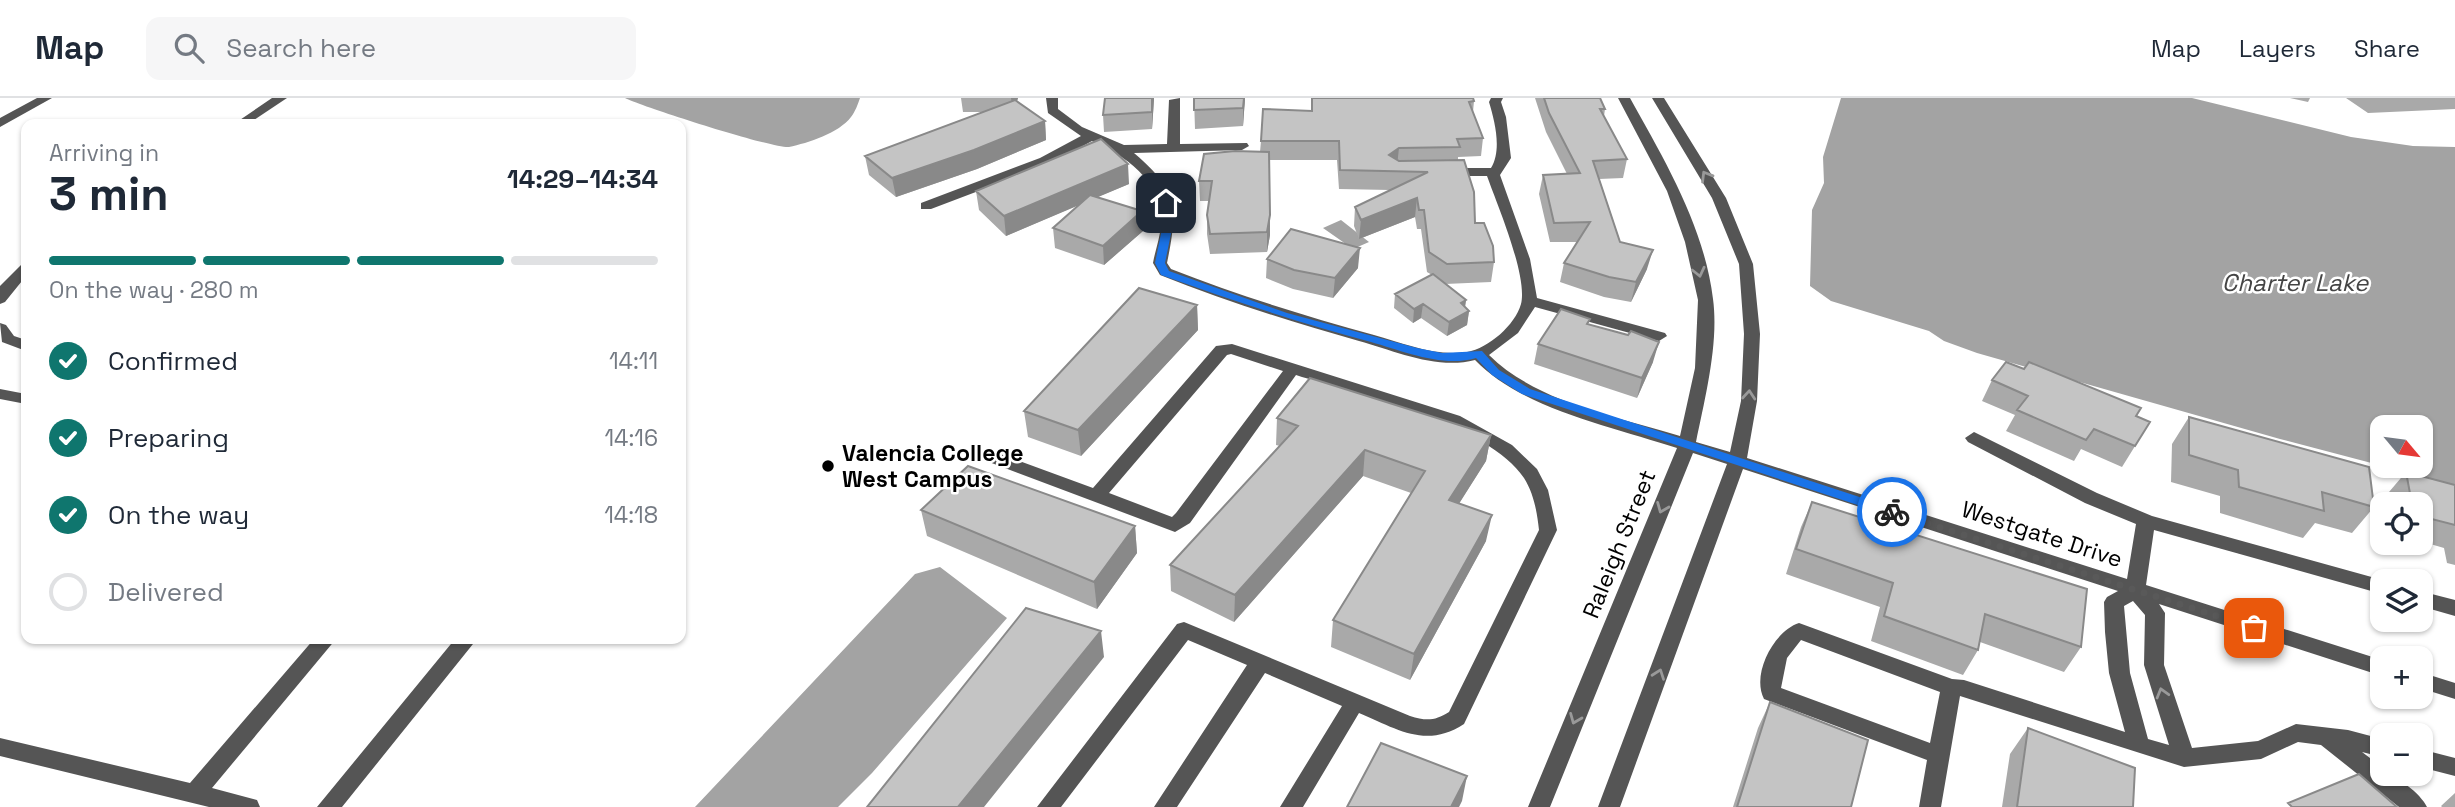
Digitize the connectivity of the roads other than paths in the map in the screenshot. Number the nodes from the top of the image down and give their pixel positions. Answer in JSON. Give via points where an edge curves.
{"nodes":[{"id":1,"x":46,"y":98,"type":"edge"},
{"id":2,"x":281,"y":98,"type":"edge"},
{"id":3,"x":1052,"y":98,"type":"edge"},
{"id":4,"x":1497,"y":98,"type":"edge"},
{"id":5,"x":1623,"y":98,"type":"edge"},
{"id":6,"x":1658,"y":98,"type":"edge"},
{"id":7,"x":1175,"y":100,"type":"dead end"},
{"id":8,"x":248,"y":119,"type":"edge"},
{"id":9,"x":2,"y":122,"type":"edge"},
{"id":10,"x":21,"y":124,"type":"edge"},
{"id":11,"x":1093,"y":136,"type":"junction"},
{"id":12,"x":1242,"y":146,"type":"dead end"},
{"id":13,"x":1173,"y":148,"type":"junction"},
{"id":14,"x":1122,"y":149,"type":"junction"},
{"id":15,"x":1494,"y":172,"type":"junction"},
{"id":16,"x":1425,"y":173,"type":"edge"},
{"id":17,"x":926,"y":206,"type":"dead end"},
{"id":18,"x":21,"y":273,"type":"edge"},
{"id":19,"x":0,"y":299,"type":"edge"},
{"id":20,"x":1530,"y":301,"type":"junction"},
{"id":21,"x":0,"y":328,"type":"edge"},
{"id":22,"x":1660,"y":336,"type":"dead end"},
{"id":23,"x":21,"y":344,"type":"edge"},
{"id":24,"x":1478,"y":354,"type":"junction"},
{"id":25,"x":1293,"y":368,"type":"junction"},
{"id":26,"x":0,"y":394,"type":"edge"},
{"id":27,"x":21,"y":398,"type":"edge"},
{"id":28,"x":1974,"y":438,"type":"dead end"},
{"id":29,"x":1687,"y":445,"type":"junction"},
{"id":30,"x":995,"y":458,"type":"dead end"},
{"id":31,"x":1737,"y":462,"type":"junction"},
{"id":32,"x":1097,"y":495,"type":"junction"},
{"id":33,"x":2146,"y":521,"type":"junction"},
{"id":34,"x":2370,"y":584,"type":"edge"},
{"id":35,"x":2135,"y":590,"type":"junction"},
{"id":36,"x":2433,"y":602,"type":"edge"},
{"id":37,"x":2455,"y":608,"type":"edge"},
{"id":38,"x":322,"y":644,"type":"edge"},
{"id":39,"x":463,"y":644,"type":"edge"},
{"id":40,"x":1260,"y":663,"type":"junction"},
{"id":41,"x":2370,"y":664,"type":"edge"},
{"id":42,"x":2433,"y":684,"type":"edge"},
{"id":43,"x":1951,"y":687,"type":"junction"},
{"id":44,"x":2455,"y":691,"type":"edge"},
{"id":45,"x":1355,"y":702,"type":"junction"},
{"id":46,"x":2324,"y":735,"type":"junction"},
{"id":47,"x":2370,"y":745,"type":"edge"},
{"id":48,"x":2138,"y":746,"type":"junction"},
{"id":49,"x":0,"y":747,"type":"edge"},
{"id":50,"x":1939,"y":755,"type":"junction"},
{"id":51,"x":2184,"y":758,"type":"junction"},
{"id":52,"x":2433,"y":761,"type":"edge"},
{"id":53,"x":2455,"y":767,"type":"edge"},
{"id":54,"x":194,"y":794,"type":"junction"},
{"id":55,"x":249,"y":807,"type":"edge"},
{"id":56,"x":328,"y":807,"type":"edge"},
{"id":57,"x":1048,"y":807,"type":"edge"},
{"id":58,"x":1165,"y":807,"type":"edge"},
{"id":59,"x":1291,"y":807,"type":"edge"},
{"id":60,"x":1539,"y":807,"type":"edge"},
{"id":61,"x":1609,"y":807,"type":"edge"},
{"id":62,"x":1930,"y":807,"type":"edge"},
{"id":63,"x":2416,"y":807,"type":"edge"}],
"edges":[{"from":1,"to":9,"type":"street"},
{"from":2,"to":8,"type":"street"},
{"from":3,"to":11,"type":"street","via":[[1052,110],[1077,130]]},
{"from":4,"to":15,"type":"street","via":[[1504,158]]},
{"from":5,"to":29,"type":"street","name":"Raleigh Street","one_way":true,"via":[[1674,191],[1706,300],[1703,368]]},
{"from":31,"to":6,"type":"street","one_way":true,"via":[[1749,401],[1752,334],[1746,264],[1718,198]]},
{"from":7,"to":13,"type":"street"},
{"from":9,"to":10,"type":"street"},
{"from":11,"to":14,"type":"street"},
{"from":11,"to":17,"type":"street","via":[[1045,161]]},
{"from":12,"to":13,"type":"street"},
{"from":13,"to":14,"type":"street"},
{"from":14,"to":24,"type":"street","via":[[1152,175],[1166,203],[1168,224],[1160,263],[1165,272],[1283,315],[1416,351],[1442,357]]},
{"from":15,"to":16,"type":"street"},
{"from":15,"to":20,"type":"street","via":[[1526,272]]},
{"from":18,"to":19,"type":"street"},
{"from":20,"to":22,"type":"street"},
{"from":20,"to":24,"type":"street","via":[[1518,323]]},
{"from":21,"to":23,"type":"street","via":[[8,339]]},
{"from":24,"to":29,"type":"street","name":"Westgate Drive","via":[[1495,372],[1526,391]]},
{"from":25,"to":32,"type":"street","via":[[1222,350]]},
{"from":25,"to":32,"type":"street","via":[[1175,525]]},
{"from":25,"to":45,"type":"street","via":[[1489,436],[1516,455],[1547,510],[1548,530],[1457,718],[1439,730],[1426,730]]},
{"from":26,"to":27,"type":"street"},
{"from":28,"to":33,"type":"street"},
{"from":29,"to":31,"type":"street","name":"Westgate Drive"},
{"from":29,"to":60,"type":"street","name":"Raleigh Street","one_way":true},
{"from":30,"to":32,"type":"street"},
{"from":31,"to":35,"type":"street","name":"Westgate Drive"},
{"from":61,"to":31,"type":"street","one_way":true},
{"from":33,"to":34,"type":"street"},
{"from":33,"to":35,"type":"street"},
{"from":35,"to":41,"type":"street","name":"Westgate Drive"},
{"from":35,"to":48,"type":"street","via":[[2114,601],[2116,653],[2137,724]]},
{"from":51,"to":35,"type":"street","one_way":true,"via":[[2154,665],[2155,613]]},
{"from":36,"to":37,"type":"street"},
{"from":38,"to":54,"type":"street"},
{"from":39,"to":56,"type":"street"},
{"from":40,"to":45,"type":"street"},
{"from":40,"to":57,"type":"street","via":[[1184,631]]},
{"from":40,"to":58,"type":"street"},
{"from":42,"to":44,"type":"street"},
{"from":43,"to":48,"type":"street"},
{"from":43,"to":50,"type":"street"},
{"from":43,"to":50,"type":"street","via":[[1799,631],[1785,639],[1770,675],[1771,694]]},
{"from":45,"to":59,"type":"street"},
{"from":46,"to":47,"type":"street"},
{"from":46,"to":51,"type":"street","via":[[2296,733],[2261,750]]},
{"from":46,"to":63,"type":"street"},
{"from":48,"to":51,"type":"street"},
{"from":49,"to":54,"type":"street"},
{"from":50,"to":62,"type":"street"},
{"from":52,"to":53,"type":"street"},
{"from":54,"to":55,"type":"street"}]}
